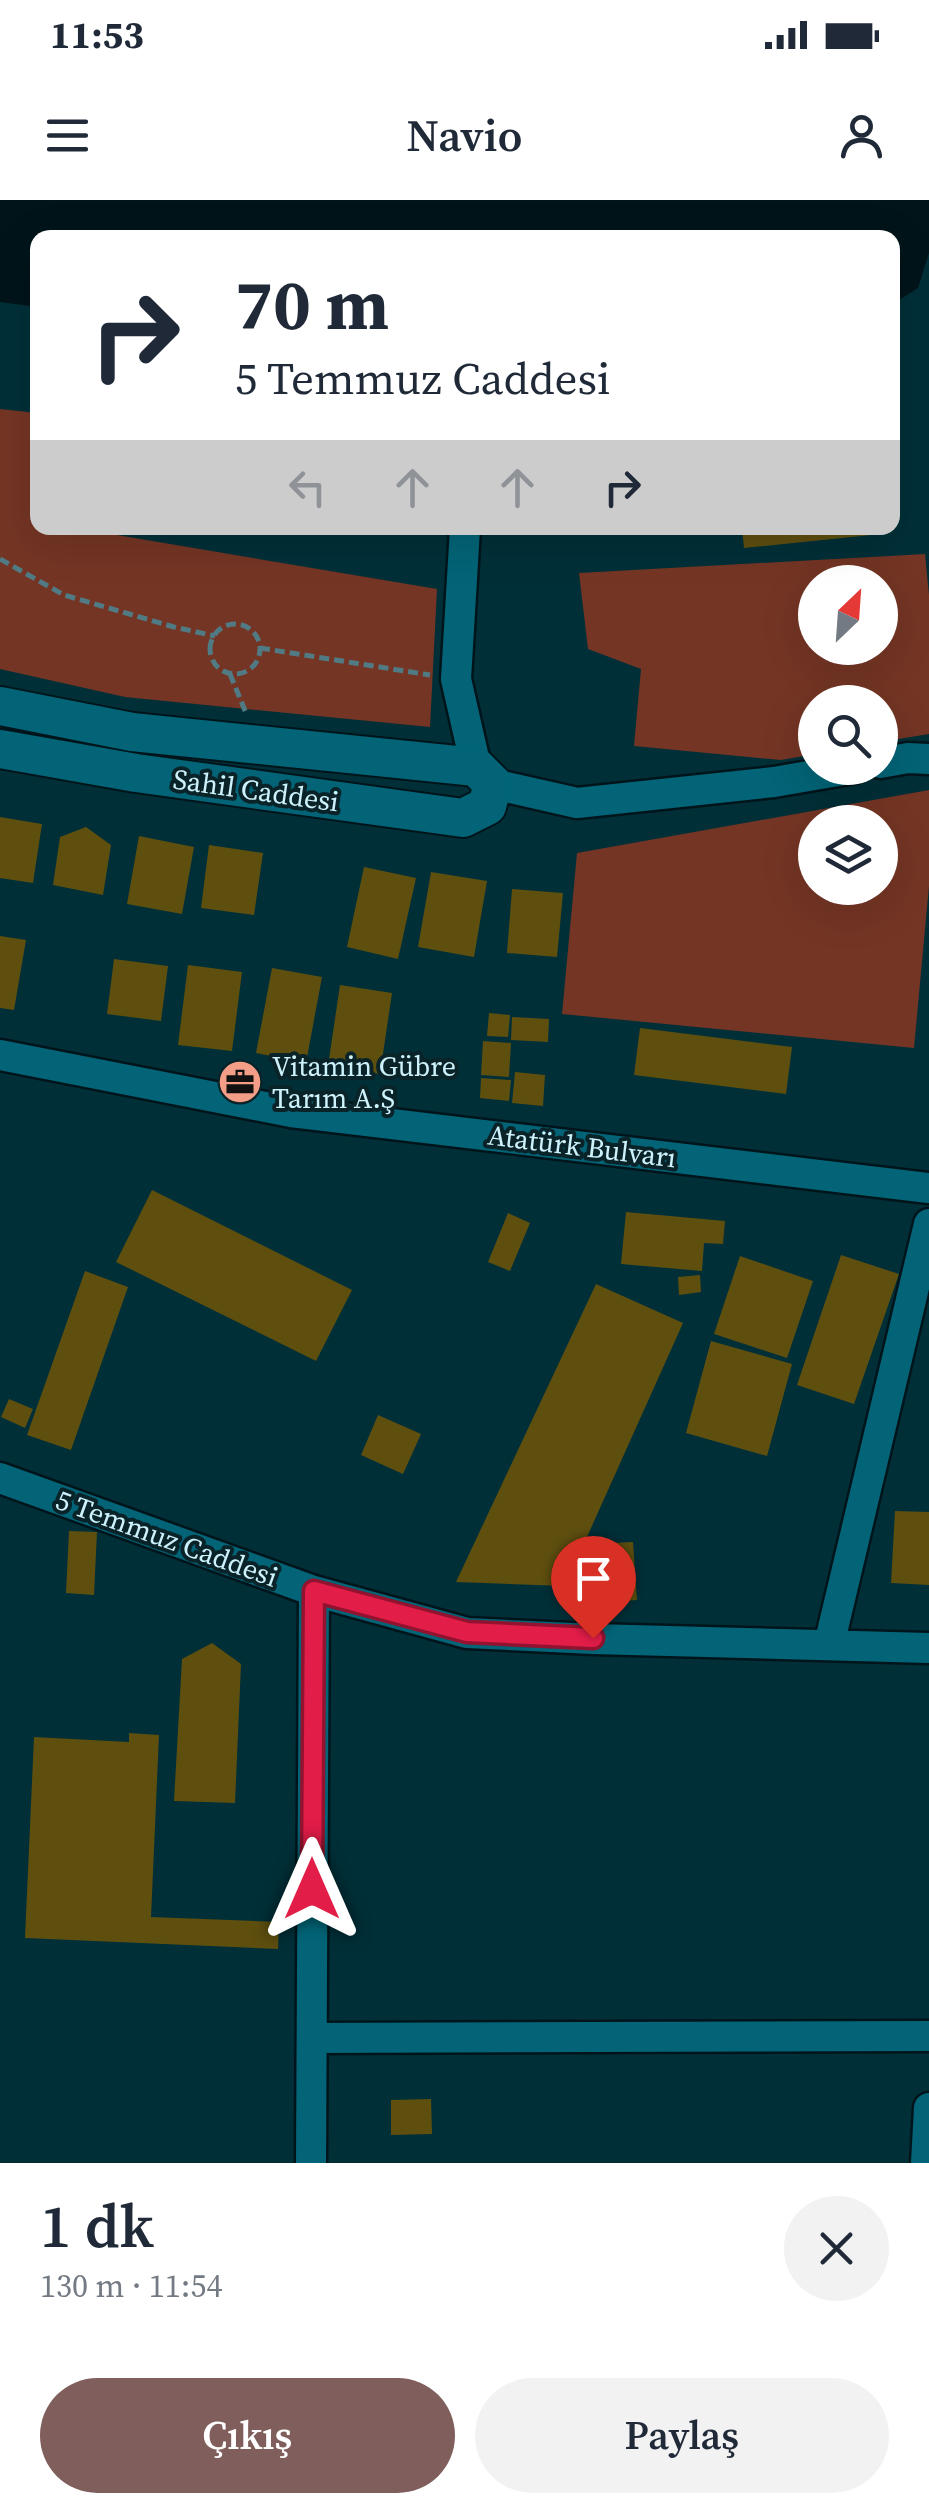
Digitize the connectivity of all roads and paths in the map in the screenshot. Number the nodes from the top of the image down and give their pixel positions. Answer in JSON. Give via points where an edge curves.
{"nodes":[{"id":1,"x":466,"y":535,"type":"edge"},
{"id":2,"x":0,"y":558,"type":"edge"},
{"id":3,"x":215,"y":636,"type":"junction"},
{"id":4,"x":260,"y":648,"type":"junction"},
{"id":5,"x":456,"y":679,"type":"junction"},
{"id":6,"x":0,"y":706,"type":"edge"},
{"id":7,"x":0,"y":749,"type":"edge"},
{"id":8,"x":929,"y":759,"type":"edge"},
{"id":9,"x":898,"y":760,"type":"edge"},
{"id":10,"x":485,"y":776,"type":"junction"},
{"id":11,"x":798,"y":778,"type":"edge"},
{"id":12,"x":0,"y":1055,"type":"edge"},
{"id":13,"x":929,"y":1188,"type":"edge"},
{"id":14,"x":929,"y":1224,"type":"edge"},
{"id":15,"x":0,"y":1478,"type":"edge"},
{"id":16,"x":314,"y":1591,"type":"junction"},
{"id":17,"x":830,"y":1645,"type":"junction"},
{"id":18,"x":929,"y":1648,"type":"edge"},
{"id":19,"x":929,"y":2036,"type":"edge"},
{"id":20,"x":312,"y":2038,"type":"junction"},
{"id":21,"x":929,"y":2108,"type":"edge"},
{"id":22,"x":311,"y":2163,"type":"edge"},
{"id":23,"x":926,"y":2163,"type":"edge"}],
"edges":[{"from":1,"to":5,"type":"street"},
{"from":2,"to":3,"type":"path","via":[[64,595]]},
{"from":3,"to":4,"type":"path","via":[[228,626],[245,626]]},
{"from":3,"to":4,"type":"path","via":[[212,659],[230,674],[252,668]]},
{"from":4,"to":5,"type":"path"},
{"from":5,"to":10,"type":"street"},
{"from":6,"to":10,"type":"street","name":"Sahil Caddesi","via":[[132,732]]},
{"from":7,"to":10,"type":"street","name":"Sahil Caddesi","via":[[462,818],[487,806]]},
{"from":8,"to":9,"type":"street"},
{"from":10,"to":11,"type":"street","name":"Sahil Caddesi","via":[[576,803]]},
{"from":12,"to":13,"type":"street","name":"Atatürk Bulvarı","via":[[291,1112]]},
{"from":14,"to":17,"type":"street"},
{"from":15,"to":16,"type":"street","name":"5 Temmuz Caddesi"},
{"from":16,"to":17,"type":"street","name":"5 Temmuz Caddesi","via":[[467,1632]]},
{"from":16,"to":20,"type":"street"},
{"from":17,"to":18,"type":"street","name":"5 Temmuz Caddesi"},
{"from":19,"to":20,"type":"street"},
{"from":20,"to":22,"type":"street"},
{"from":21,"to":23,"type":"street"}]}
